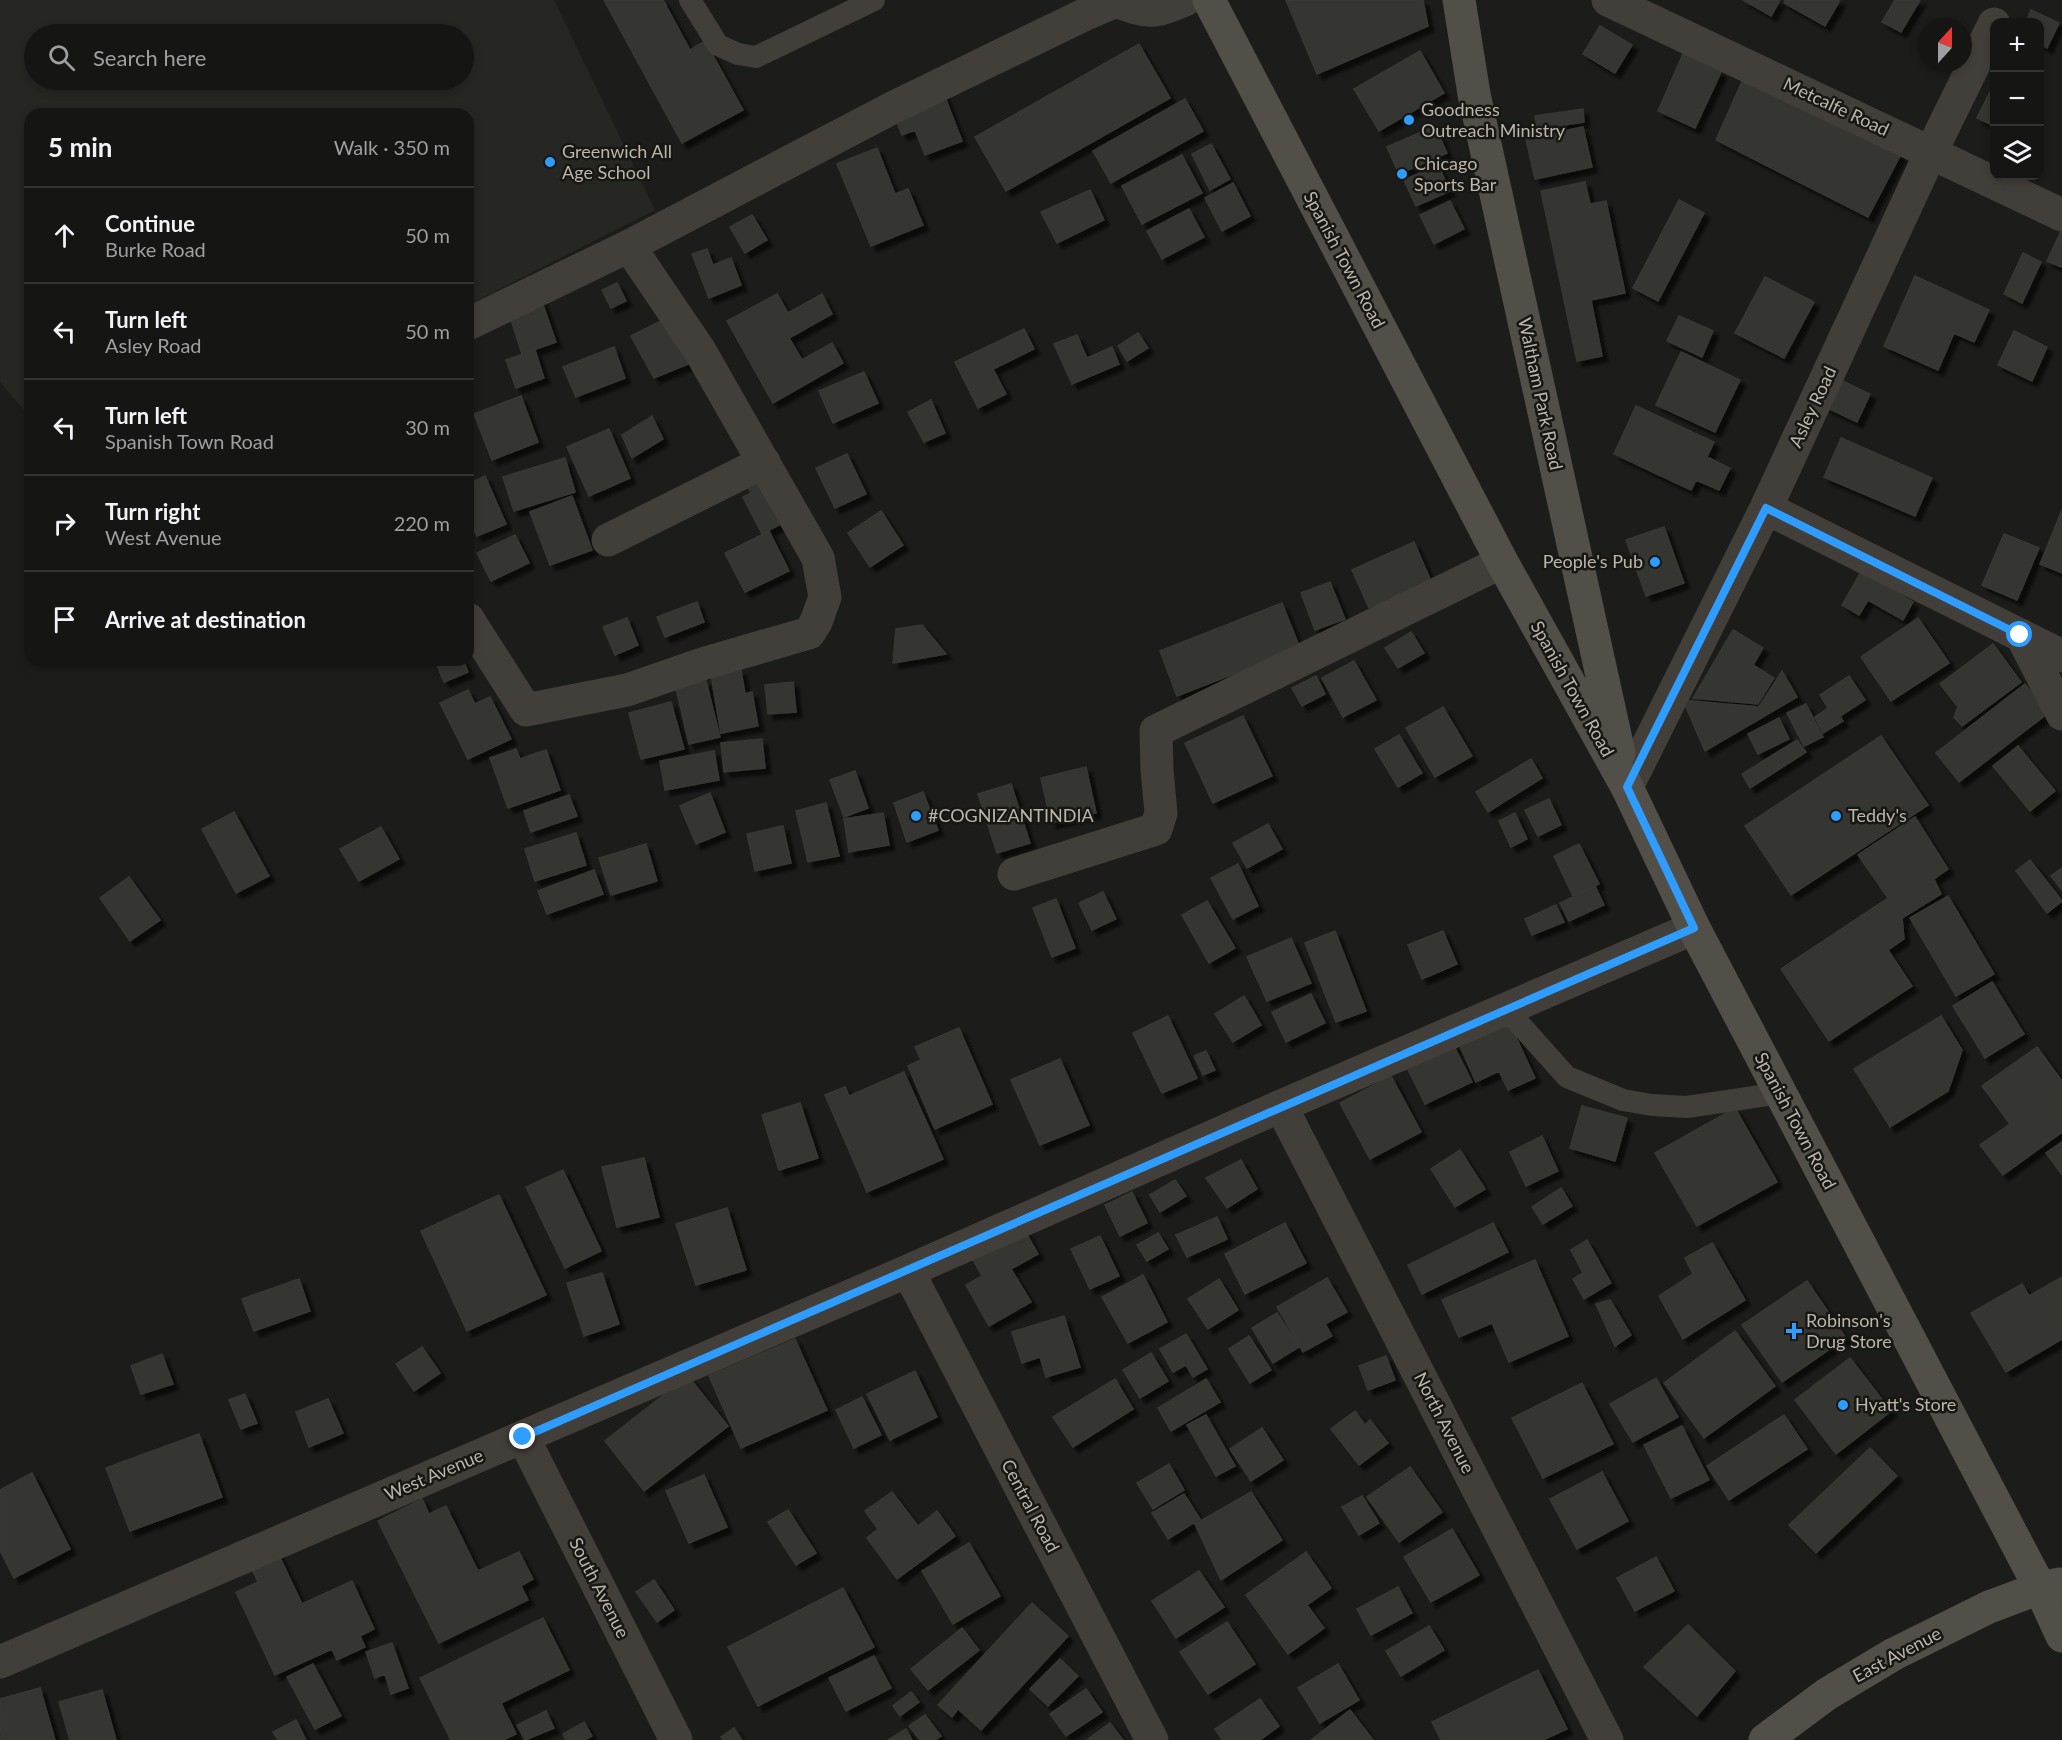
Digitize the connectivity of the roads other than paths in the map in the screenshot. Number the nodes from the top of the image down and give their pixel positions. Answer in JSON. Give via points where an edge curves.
{"nodes":[{"id":1,"x":690,"y":0,"type":"edge"},
{"id":2,"x":874,"y":0,"type":"edge"},
{"id":3,"x":1185,"y":0,"type":"edge"},
{"id":4,"x":1209,"y":0,"type":"edge"},
{"id":5,"x":1459,"y":0,"type":"edge"},
{"id":6,"x":1608,"y":0,"type":"edge"},
{"id":7,"x":2006,"y":0,"type":"edge"},
{"id":8,"x":1997,"y":18,"type":"edge"},
{"id":9,"x":1990,"y":33,"type":"edge"},
{"id":10,"x":1931,"y":152,"type":"junction"},
{"id":11,"x":2062,"y":215,"type":"edge"},
{"id":12,"x":629,"y":246,"type":"junction"},
{"id":13,"x":474,"y":321,"type":"edge"},
{"id":14,"x":764,"y":462,"type":"junction"},
{"id":15,"x":1766,"y":508,"type":"junction"},
{"id":16,"x":608,"y":540,"type":"dead end"},
{"id":17,"x":1502,"y":562,"type":"junction"},
{"id":18,"x":474,"y":628,"type":"edge"},
{"id":19,"x":2020,"y":635,"type":"junction"},
{"id":20,"x":2062,"y":656,"type":"edge"},
{"id":21,"x":2062,"y":714,"type":"edge"},
{"id":22,"x":1627,"y":787,"type":"junction"},
{"id":23,"x":1014,"y":874,"type":"dead end"},
{"id":24,"x":1694,"y":928,"type":"junction"},
{"id":25,"x":1506,"y":1009,"type":"junction"},
{"id":26,"x":1781,"y":1093,"type":"junction"},
{"id":27,"x":1281,"y":1106,"type":"junction"},
{"id":28,"x":908,"y":1271,"type":"junction"},
{"id":29,"x":523,"y":1437,"type":"junction"},
{"id":30,"x":2051,"y":1586,"type":"edge"},
{"id":31,"x":2062,"y":1636,"type":"edge"},
{"id":32,"x":0,"y":1662,"type":"edge"},
{"id":33,"x":676,"y":1740,"type":"edge"},
{"id":34,"x":1152,"y":1740,"type":"edge"},
{"id":35,"x":1607,"y":1740,"type":"edge"},
{"id":36,"x":1765,"y":1740,"type":"edge"}],
"edges":[{"from":1,"to":2,"type":"lane","via":[[718,45],[756,57]]},
{"from":3,"to":12,"type":"street","via":[[1158,11],[1116,1],[1088,13],[894,107]]},
{"from":4,"to":17,"type":"main road","name":"Spanish Town Road"},
{"from":5,"to":22,"type":"main road","name":"Waltham Park Road","via":[[1474,94]]},
{"from":6,"to":10,"type":"street","name":"Metcalfe Road"},
{"from":7,"to":8,"type":"street","name":"Asley Road"},
{"from":9,"to":10,"type":"street","name":"Asley Road"},
{"from":10,"to":11,"type":"street","name":"Metcalfe Road"},
{"from":10,"to":15,"type":"street","name":"Asley Road"},
{"from":12,"to":13,"type":"street"},
{"from":12,"to":14,"type":"street","via":[[700,351]]},
{"from":14,"to":16,"type":"street"},
{"from":14,"to":18,"type":"street","via":[[818,558],[825,597],[809,633],[627,690],[526,710]]},
{"from":15,"to":19,"type":"street"},
{"from":15,"to":22,"type":"street","name":"Asley Road"},
{"from":17,"to":22,"type":"main road","name":"Spanish Town Road"},
{"from":17,"to":23,"type":"street","via":[[1156,731],[1161,813],[1156,829]]},
{"from":19,"to":20,"type":"street"},
{"from":19,"to":21,"type":"street"},
{"from":22,"to":24,"type":"main road","name":"Spanish Town Road"},
{"from":24,"to":25,"type":"street","name":"West Avenue"},
{"from":24,"to":26,"type":"main road","name":"Spanish Town Road"},
{"from":25,"to":26,"type":"lane","via":[[1567,1077],[1623,1100],[1687,1107]]},
{"from":25,"to":27,"type":"street","name":"West Avenue"},
{"from":26,"to":30,"type":"main road","name":"Spanish Town Road"},
{"from":27,"to":28,"type":"street","name":"West Avenue"},
{"from":27,"to":35,"type":"street","name":"North Avenue"},
{"from":28,"to":29,"type":"street","name":"West Avenue"},
{"from":28,"to":34,"type":"street","name":"Central Road"},
{"from":29,"to":32,"type":"street","name":"West Avenue"},
{"from":29,"to":33,"type":"street","name":"South Avenue"},
{"from":30,"to":31,"type":"main road","name":"Spanish Town Road"},
{"from":30,"to":36,"type":"main road","name":"East Avenue","via":[[1989,1607],[1894,1654],[1827,1694]]}]}
